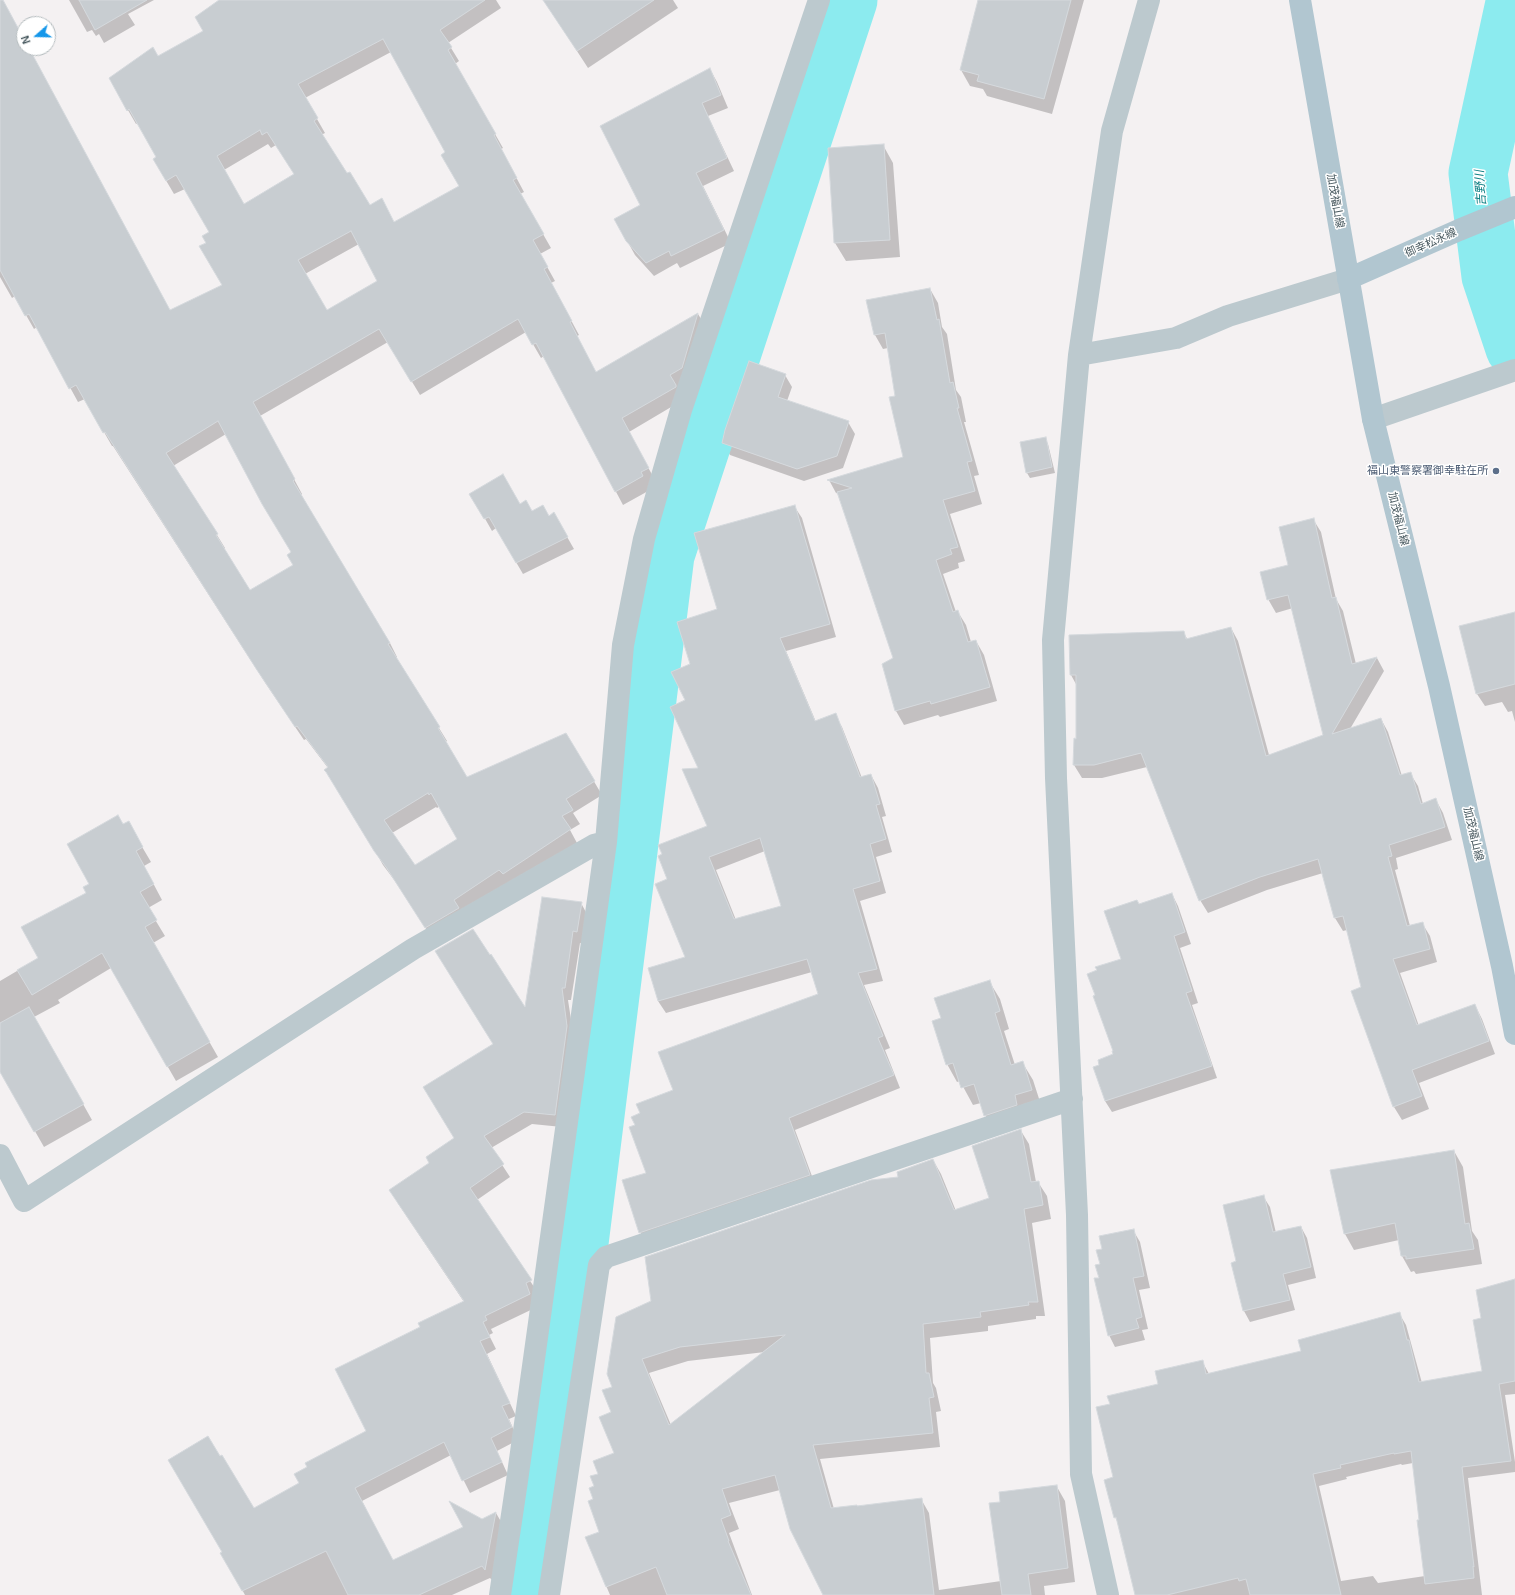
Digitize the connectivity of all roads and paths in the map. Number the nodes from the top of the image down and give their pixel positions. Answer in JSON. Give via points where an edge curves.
{"nodes":[{"id":1,"x":819,"y":0,"type":"edge"},
{"id":2,"x":1150,"y":0,"type":"edge"},
{"id":3,"x":1300,"y":0,"type":"edge"},
{"id":4,"x":1509,"y":210,"type":"edge"},
{"id":5,"x":1348,"y":279,"type":"junction"},
{"id":6,"x":1078,"y":355,"type":"junction"},
{"id":7,"x":1511,"y":371,"type":"edge"},
{"id":8,"x":1373,"y":419,"type":"junction"},
{"id":9,"x":606,"y":842,"type":"junction"},
{"id":10,"x":1515,"y":1034,"type":"edge"},
{"id":11,"x":1072,"y":1099,"type":"junction"},
{"id":12,"x":0,"y":1155,"type":"edge"},
{"id":13,"x":500,"y":1595,"type":"edge"},
{"id":14,"x":549,"y":1595,"type":"edge"},
{"id":15,"x":1108,"y":1595,"type":"edge"}],
"edges":[{"from":1,"to":9,"type":"street","via":[[681,410],[644,539],[623,645]]},
{"from":2,"to":6,"type":"street","via":[[1112,132]]},
{"from":3,"to":5,"type":"main road","name":"加茂福山線"},
{"from":4,"to":5,"type":"main road","name":"御幸松永線"},
{"from":5,"to":6,"type":"street","via":[[1228,316],[1176,338]]},
{"from":5,"to":8,"type":"main road","name":"加茂福山線"},
{"from":6,"to":11,"type":"street","via":[[1053,640],[1056,778]]},
{"from":7,"to":8,"type":"street"},
{"from":8,"to":10,"type":"main road","name":"加茂福山線","via":[[1439,686]]},
{"from":9,"to":12,"type":"street","via":[[594,845],[413,948],[24,1201]]},
{"from":9,"to":13,"type":"street"},
{"from":11,"to":14,"type":"street","via":[[606,1257],[599,1265]]},
{"from":11,"to":15,"type":"street","via":[[1077,1215],[1081,1474]]}]}
